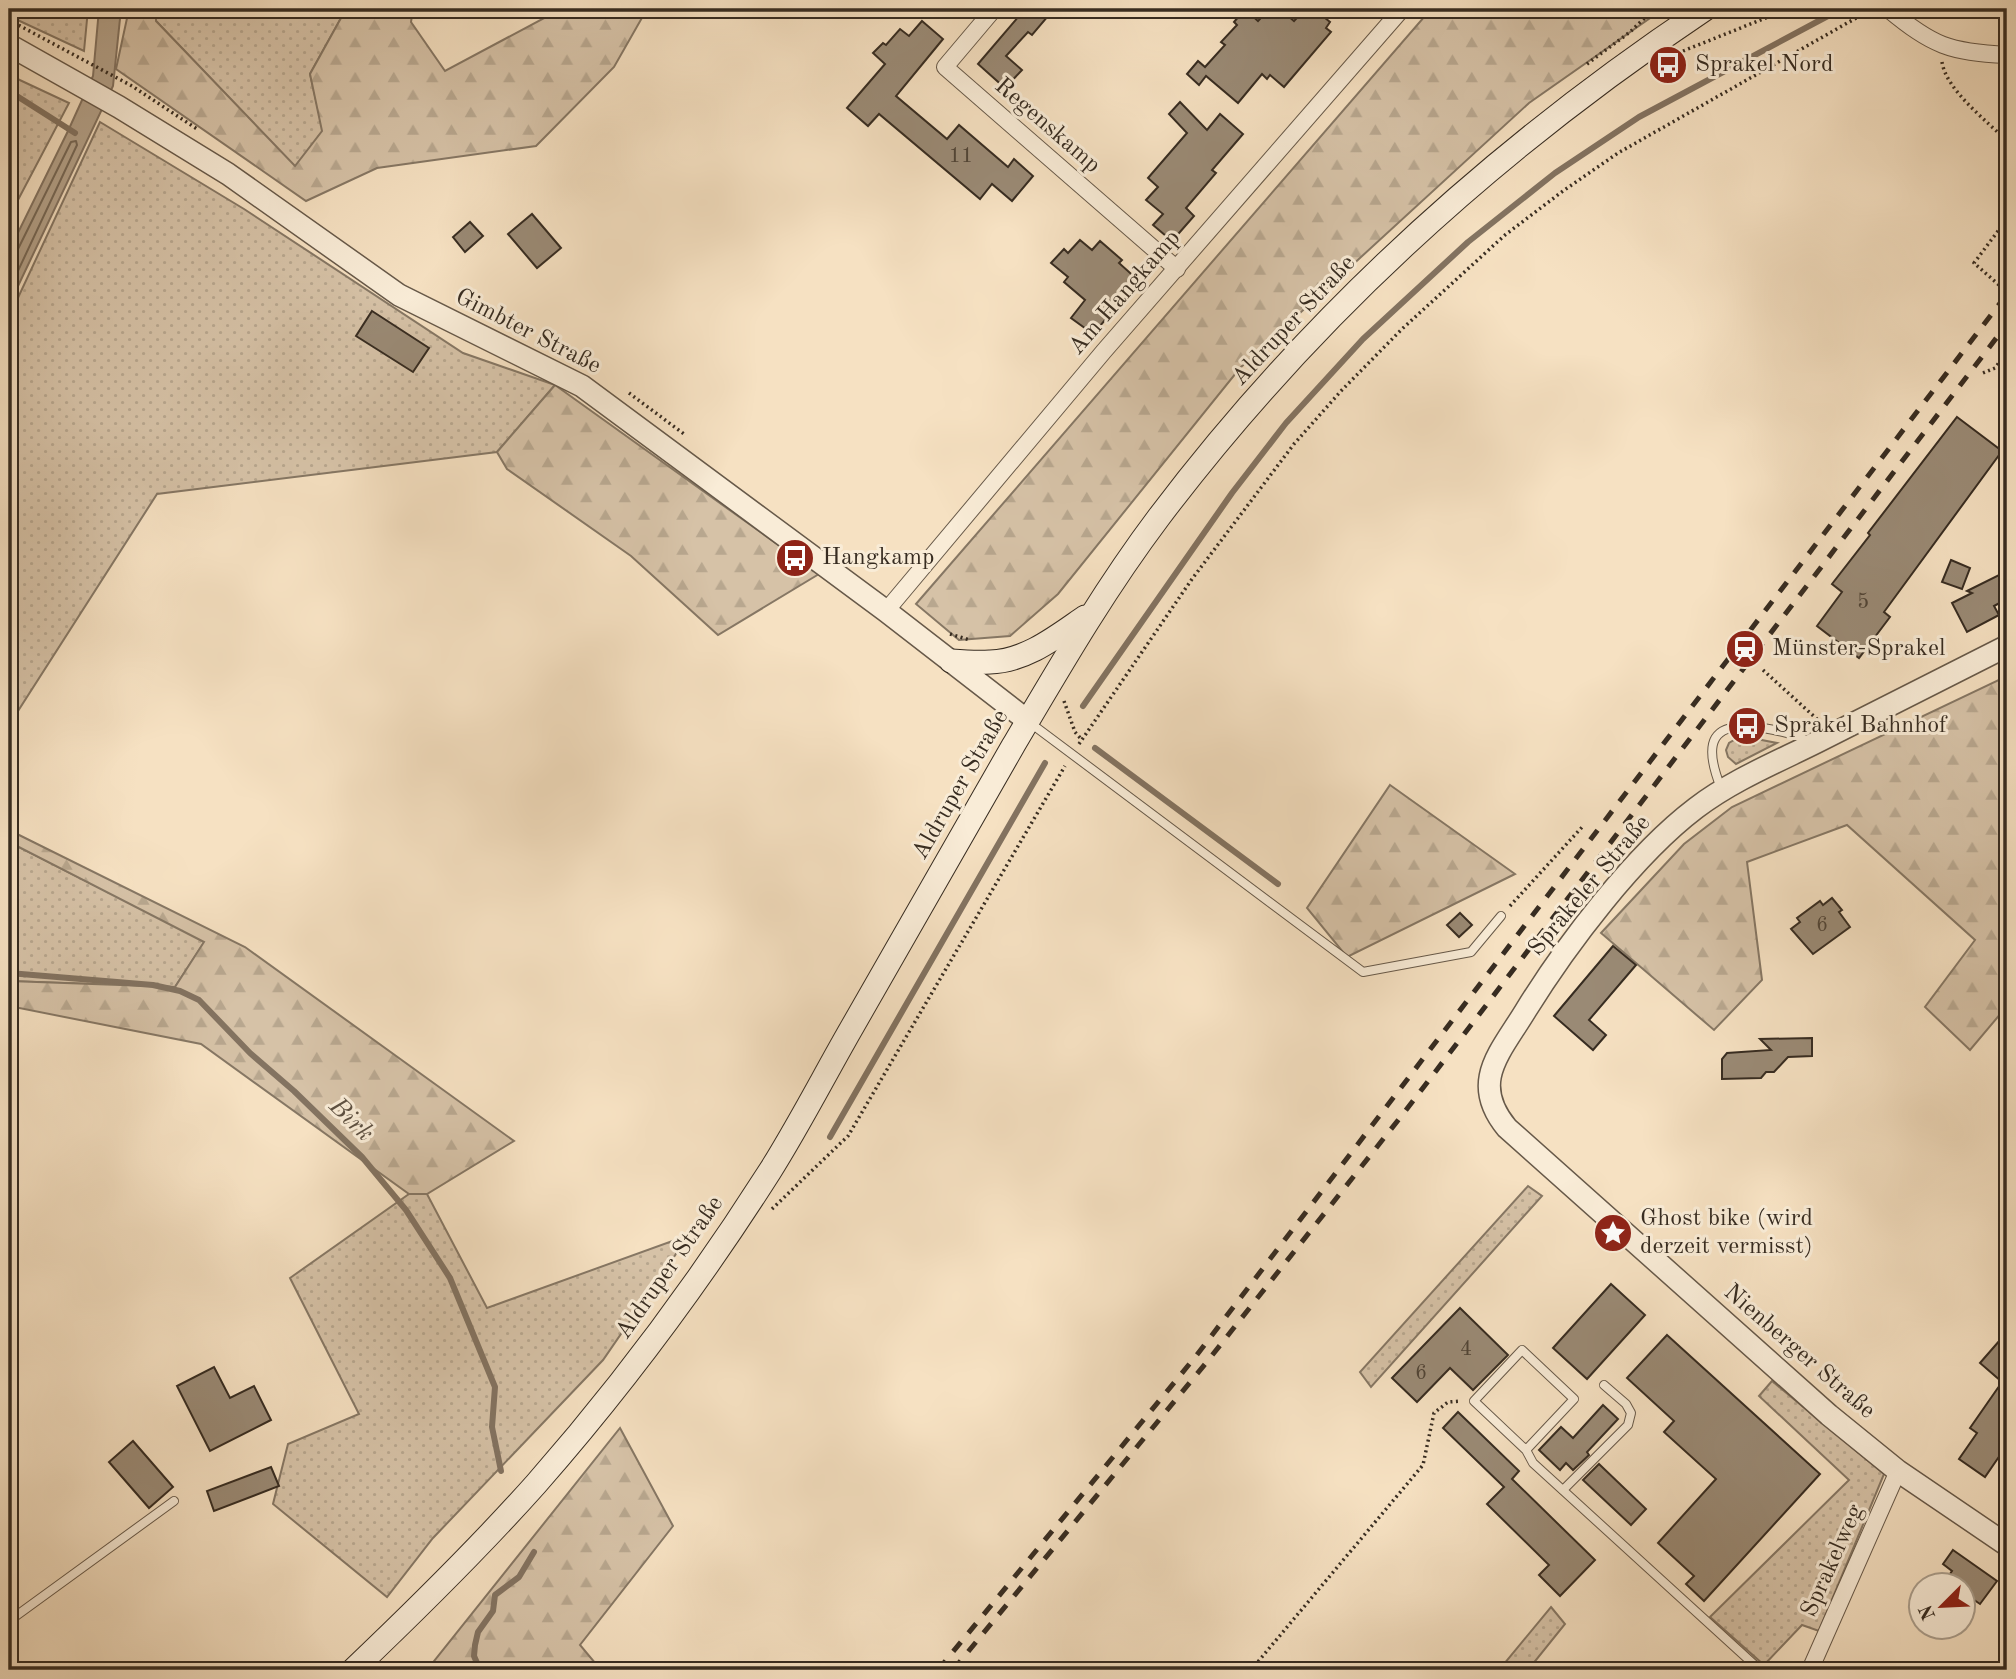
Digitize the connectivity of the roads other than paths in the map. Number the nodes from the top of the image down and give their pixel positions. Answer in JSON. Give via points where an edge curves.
{"nodes":[{"id":1,"x":994,"y":9,"type":"edge"},
{"id":2,"x":1402,"y":9,"type":"edge"},
{"id":3,"x":1705,"y":9,"type":"edge"},
{"id":4,"x":1888,"y":9,"type":"edge"},
{"id":5,"x":9,"y":45,"type":"edge"},
{"id":6,"x":2007,"y":55,"type":"edge"},
{"id":7,"x":1177,"y":269,"type":"junction"},
{"id":8,"x":886,"y":611,"type":"junction"},
{"id":9,"x":1093,"y":611,"type":"junction"},
{"id":10,"x":2007,"y":646,"type":"edge"},
{"id":11,"x":951,"y":661,"type":"junction"},
{"id":12,"x":1028,"y":721,"type":"junction"},
{"id":13,"x":1813,"y":744,"type":"junction"},
{"id":14,"x":1722,"y":791,"type":"junction"},
{"id":15,"x":1502,"y":916,"type":"road end"},
{"id":16,"x":1545,"y":979,"type":"joint"},
{"id":17,"x":1604,"y":1385,"type":"dead end"},
{"id":18,"x":1527,"y":1450,"type":"junction"},
{"id":19,"x":1898,"y":1471,"type":"junction"},
{"id":20,"x":1563,"y":1490,"type":"junction"},
{"id":21,"x":174,"y":1501,"type":"dead end"},
{"id":22,"x":2007,"y":1545,"type":"edge"},
{"id":23,"x":9,"y":1621,"type":"edge"},
{"id":24,"x":353,"y":1670,"type":"edge"},
{"id":25,"x":1760,"y":1670,"type":"edge"},
{"id":26,"x":1810,"y":1670,"type":"edge"}],
"edges":[{"from":1,"to":7,"type":"street","name":"Regenskamp","via":[[945,67]]},
{"from":2,"to":7,"type":"street","name":"Am Hangkamp"},
{"from":3,"to":9,"type":"main road","name":"Aldruper Straße","via":[[1519,145],[1387,261],[1224,435],[1157,519]]},
{"from":4,"to":6,"type":"street","via":[[1920,35],[1945,47]]},
{"from":5,"to":8,"type":"street","name":"Gimbter Straße","via":[[228,174],[399,295],[582,386]]},
{"from":7,"to":8,"type":"street","name":"Am Hangkamp"},
{"from":8,"to":11,"type":"street","name":"Gimbter Straße"},
{"from":9,"to":11,"type":"main road","via":[[1027,654],[992,663]]},
{"from":9,"to":12,"type":"main road","name":"Aldruper Straße"},
{"from":10,"to":13,"type":"street","name":"Sprakeler Straße"},
{"from":11,"to":12,"type":"street","name":"Gimbter Straße"},
{"from":12,"to":15,"type":"lane","via":[[1363,972],[1471,952]]},
{"from":12,"to":24,"type":"main road","name":"Aldruper Straße","via":[[772,1168],[696,1281],[535,1485]]},
{"from":13,"to":14,"type":"street","name":"Sprakeler Straße"},
{"from":13,"to":14,"type":"lane","via":[[1798,735],[1746,726],[1720,731],[1711,752]]},
{"from":14,"to":16,"type":"street","name":"Sprakeler Straße","via":[[1696,808],[1647,854]]},
{"from":16,"to":19,"type":"street","name":"Nienberger Straße","via":[[1492,1070],[1488,1085],[1495,1113],[1829,1415]]},
{"from":17,"to":20,"type":"lane","via":[[1626,1404],[1631,1413],[1628,1425]]},
{"from":18,"to":18,"type":"lane","via":[[1574,1399],[1522,1350],[1474,1401]]},
{"from":18,"to":20,"type":"lane","via":[[1533,1463]]},
{"from":19,"to":22,"type":"street","name":"Nienberger Straße"},
{"from":19,"to":26,"type":"street","name":"Sprakelweg"},
{"from":20,"to":25,"type":"lane"},
{"from":21,"to":23,"type":"lane"}]}
